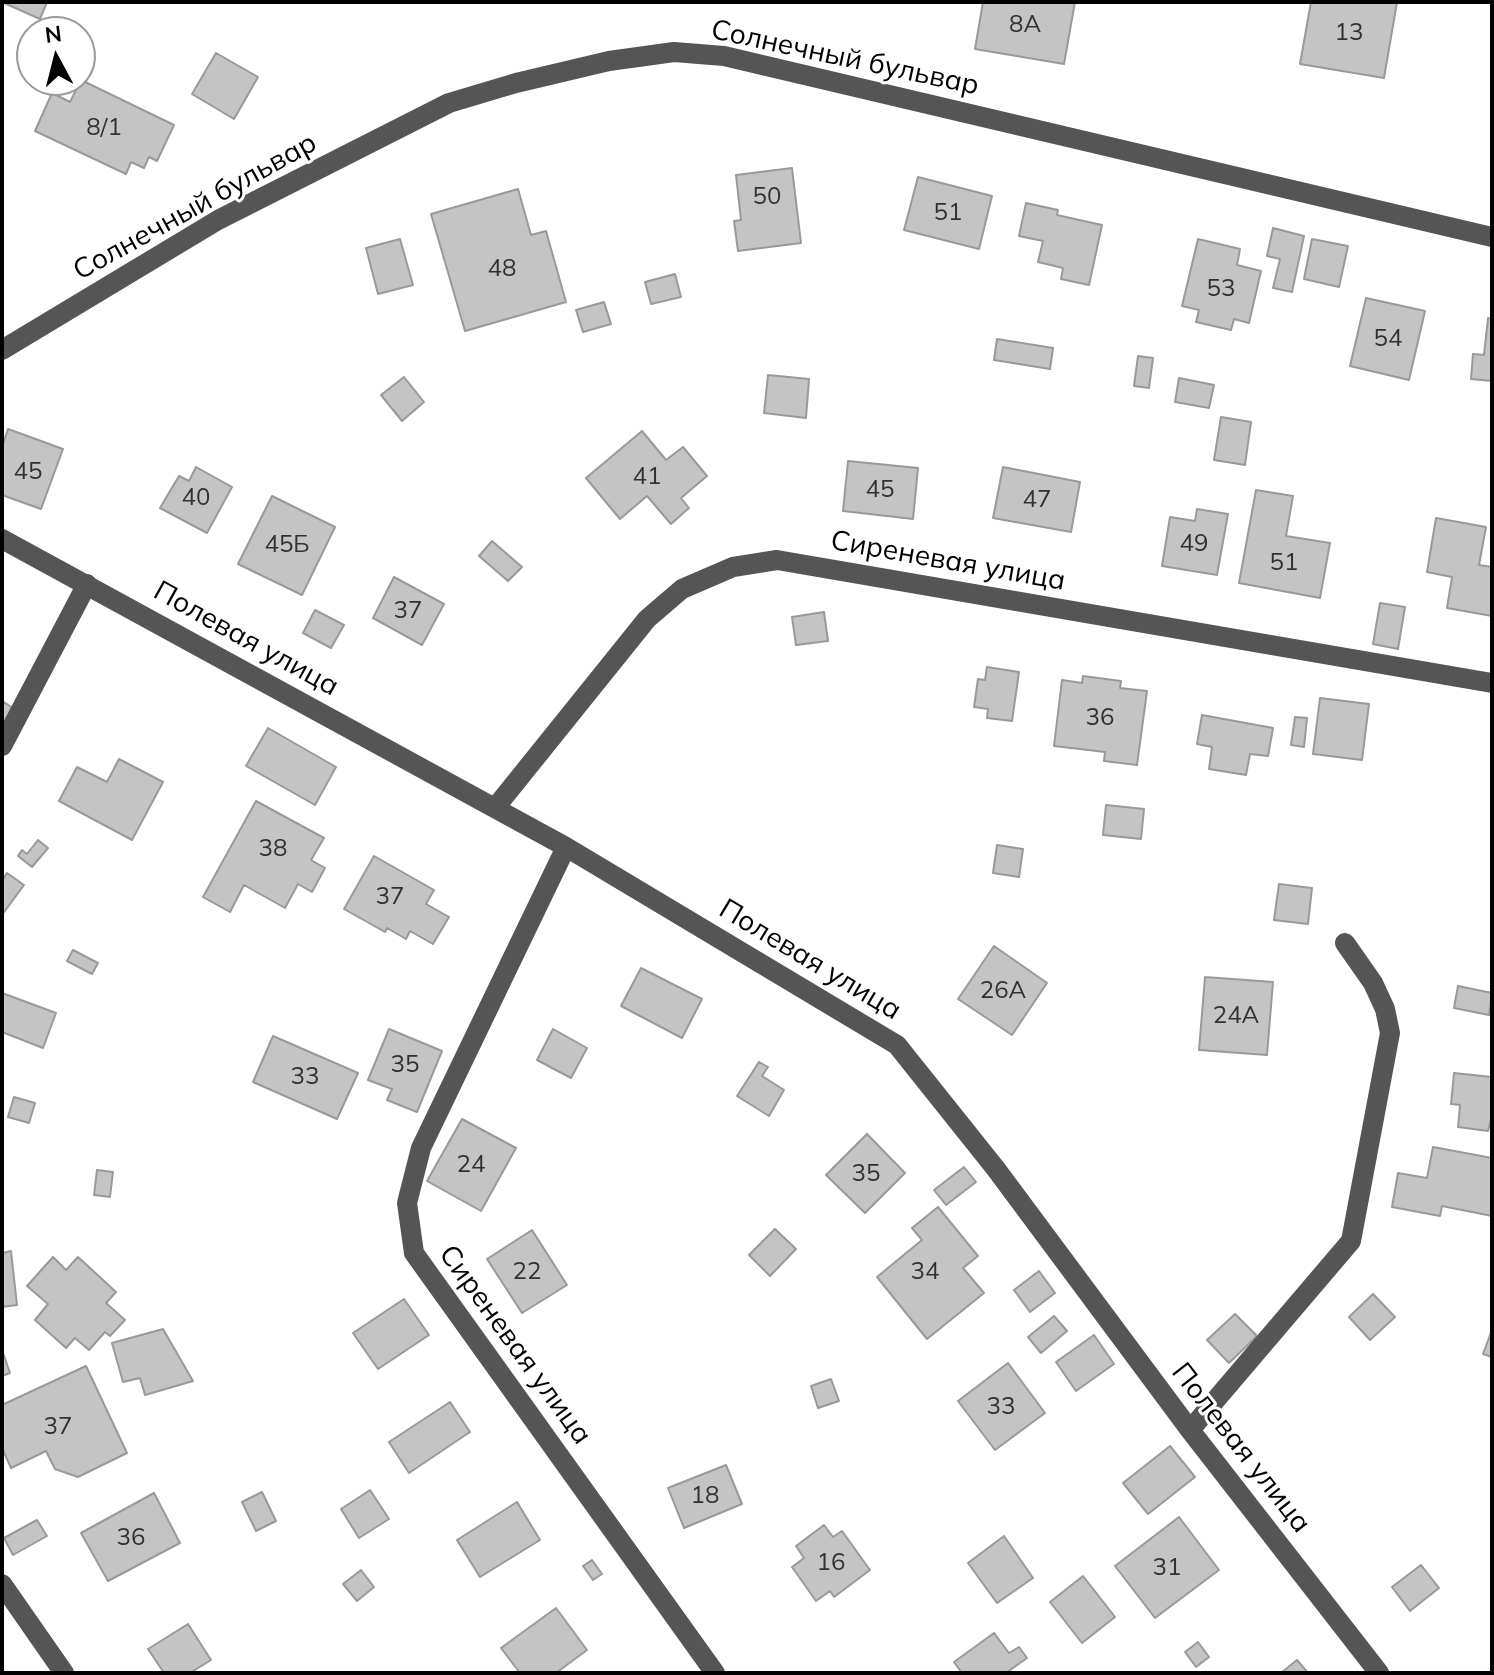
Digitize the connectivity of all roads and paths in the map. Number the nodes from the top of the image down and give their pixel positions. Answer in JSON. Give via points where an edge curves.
{"nodes":[{"id":1,"x":1492,"y":237,"type":"edge"},
{"id":2,"x":2,"y":350,"type":"edge"},
{"id":3,"x":2,"y":539,"type":"edge"},
{"id":4,"x":87,"y":584,"type":"junction"},
{"id":5,"x":1492,"y":683,"type":"edge"},
{"id":6,"x":2,"y":746,"type":"edge"},
{"id":7,"x":495,"y":808,"type":"junction"},
{"id":8,"x":566,"y":847,"type":"junction"},
{"id":9,"x":1345,"y":943,"type":"dead end"},
{"id":10,"x":1190,"y":1430,"type":"junction"},
{"id":11,"x":2,"y":1584,"type":"edge"},
{"id":12,"x":64,"y":1673,"type":"edge"},
{"id":13,"x":715,"y":1673,"type":"edge"},
{"id":14,"x":1379,"y":1673,"type":"edge"}],
"edges":[{"from":1,"to":2,"type":"street","name":"Солнечный бульвар","via":[[724,56],[674,52],[596,64],[449,103],[218,220]]},
{"from":3,"to":4,"type":"street","name":"Полевая улица"},
{"from":4,"to":6,"type":"street"},
{"from":4,"to":7,"type":"street","name":"Полевая улица"},
{"from":5,"to":7,"type":"street","name":"Сиреневая улица","via":[[777,560],[733,567],[682,589],[647,619]]},
{"from":7,"to":8,"type":"street","name":"Полевая улица"},
{"from":8,"to":10,"type":"street","name":"Полевая улица","via":[[897,1045]]},
{"from":8,"to":13,"type":"street","name":"Сиреневая улица","via":[[421,1148],[407,1203],[414,1253]]},
{"from":9,"to":10,"type":"street","via":[[1373,983],[1390,1033],[1351,1241]]},
{"from":10,"to":14,"type":"street","name":"Полевая улица"},
{"from":11,"to":12,"type":"street"}]}
